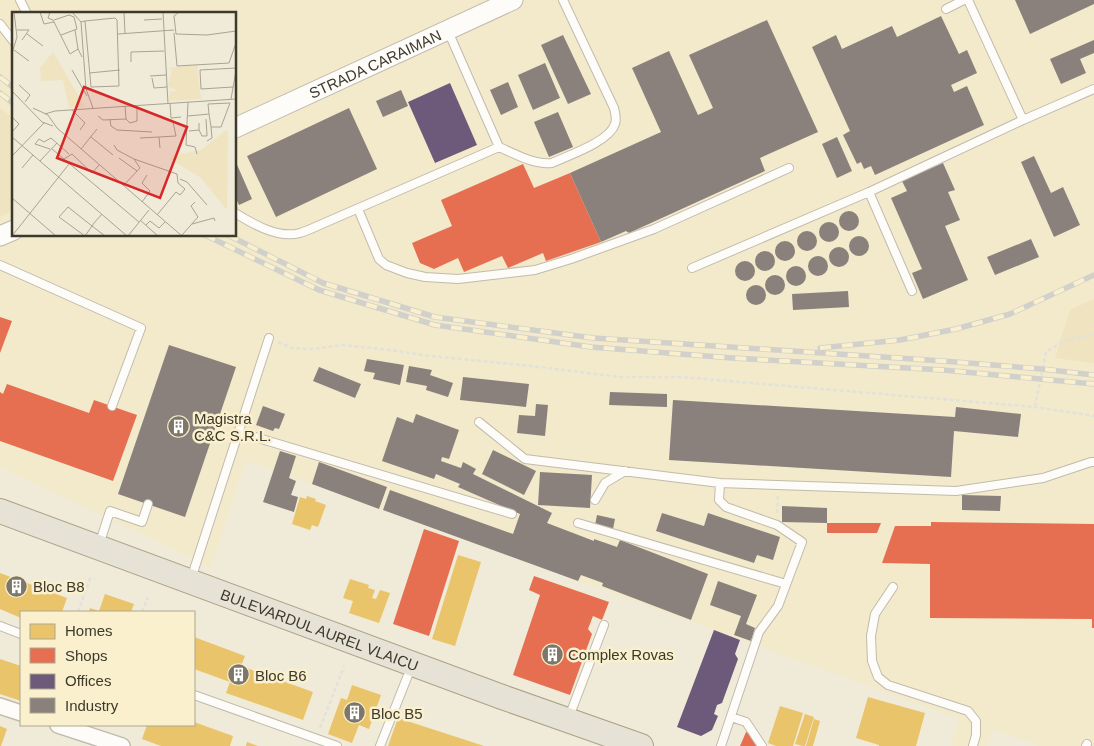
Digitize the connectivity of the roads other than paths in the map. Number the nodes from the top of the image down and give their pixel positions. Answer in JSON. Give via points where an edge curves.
{"nodes":[{"id":1,"x":20,"y":0,"type":"edge"},
{"id":2,"x":513,"y":0,"type":"edge"},
{"id":3,"x":563,"y":0,"type":"edge"},
{"id":4,"x":966,"y":0,"type":"edge"},
{"id":5,"x":946,"y":9,"type":"dead end"},
{"id":6,"x":26,"y":12,"type":"edge"},
{"id":7,"x":0,"y":24,"type":"edge"},
{"id":8,"x":448,"y":30,"type":"junction"},
{"id":9,"x":12,"y":39,"type":"edge"},
{"id":10,"x":1094,"y":89,"type":"edge"},
{"id":11,"x":1024,"y":120,"type":"junction"},
{"id":12,"x":236,"y":128,"type":"edge"},
{"id":13,"x":499,"y":147,"type":"junction"},
{"id":14,"x":789,"y":168,"type":"dead end"},
{"id":15,"x":868,"y":192,"type":"junction"},
{"id":16,"x":358,"y":209,"type":"junction"},
{"id":17,"x":236,"y":214,"type":"edge"},
{"id":18,"x":12,"y":231,"type":"edge"},
{"id":19,"x":0,"y":236,"type":"edge"},
{"id":20,"x":0,"y":265,"type":"edge"},
{"id":21,"x":692,"y":268,"type":"dead end"},
{"id":22,"x":912,"y":291,"type":"dead end"},
{"id":23,"x":269,"y":338,"type":"road end"},
{"id":24,"x":112,"y":406,"type":"dead end"},
{"id":25,"x":479,"y":422,"type":"dead end"},
{"id":26,"x":238,"y":432,"type":"junction"},
{"id":27,"x":1094,"y":462,"type":"edge"},
{"id":28,"x":625,"y":471,"type":"junction"},
{"id":29,"x":720,"y":482,"type":"junction"},
{"id":30,"x":595,"y":500,"type":"dead end"},
{"id":31,"x":148,"y":504,"type":"dead end"},
{"id":32,"x":0,"y":511,"type":"edge"},
{"id":33,"x":512,"y":514,"type":"dead end"},
{"id":34,"x":578,"y":523,"type":"dead end"},
{"id":35,"x":98,"y":547,"type":"junction"},
{"id":36,"x":190,"y":581,"type":"junction"},
{"id":37,"x":786,"y":584,"type":"junction"},
{"id":38,"x":893,"y":588,"type":"dead end"},
{"id":39,"x":604,"y":625,"type":"dead end"},
{"id":40,"x":0,"y":626,"type":"edge"},
{"id":41,"x":20,"y":634,"type":"edge"},
{"id":42,"x":413,"y":664,"type":"junction"},
{"id":43,"x":195,"y":695,"type":"edge"},
{"id":44,"x":0,"y":706,"type":"edge"},
{"id":45,"x":20,"y":713,"type":"edge"},
{"id":46,"x":731,"y":717,"type":"junction"},
{"id":47,"x":568,"y":720,"type":"junction"},
{"id":48,"x":65,"y":726,"type":"edge"},
{"id":49,"x":79,"y":728,"type":"edge"},
{"id":50,"x":122,"y":746,"type":"edge"},
{"id":51,"x":337,"y":746,"type":"edge"},
{"id":52,"x":380,"y":746,"type":"edge"},
{"id":53,"x":641,"y":746,"type":"edge"},
{"id":54,"x":721,"y":746,"type":"edge"},
{"id":55,"x":762,"y":746,"type":"edge"},
{"id":56,"x":973,"y":746,"type":"edge"}],
"edges":[{"from":1,"to":6,"type":"lane"},
{"from":2,"to":8,"type":"street","name":"STRADA CARAIMAN"},
{"from":3,"to":13,"type":"lane","via":[[614,108],[615,126],[601,141],[552,163],[543,164]]},
{"from":4,"to":5,"type":"lane"},
{"from":4,"to":11,"type":"lane"},
{"from":7,"to":9,"type":"lane"},
{"from":8,"to":12,"type":"street","name":"STRADA CARAIMAN"},
{"from":8,"to":13,"type":"lane"},
{"from":10,"to":11,"type":"lane"},
{"from":11,"to":15,"type":"lane"},
{"from":13,"to":16,"type":"lane"},
{"from":14,"to":16,"type":"lane","via":[[654,229],[571,259],[535,270],[458,278],[407,273],[386,266],[379,259]]},
{"from":15,"to":21,"type":"lane"},
{"from":15,"to":22,"type":"lane"},
{"from":16,"to":17,"type":"lane","via":[[298,233],[285,234],[273,232]]},
{"from":18,"to":19,"type":"street"},
{"from":20,"to":24,"type":"lane","via":[[141,328]]},
{"from":23,"to":26,"type":"lane"},
{"from":25,"to":28,"type":"lane","via":[[525,459]]},
{"from":26,"to":33,"type":"lane"},
{"from":26,"to":36,"type":"lane"},
{"from":27,"to":29,"type":"lane","via":[[1043,478],[956,491]]},
{"from":28,"to":29,"type":"lane"},
{"from":28,"to":30,"type":"lane","via":[[605,483]]},
{"from":29,"to":37,"type":"lane","via":[[719,500],[726,508],[777,525],[802,542]]},
{"from":31,"to":35,"type":"lane","via":[[142,522],[110,512]]},
{"from":32,"to":35,"type":"main road","name":"BULEVARDUL AUREL VLAICU"},
{"from":34,"to":37,"type":"lane"},
{"from":35,"to":36,"type":"main road","name":"BULEVARDUL AUREL VLAICU"},
{"from":36,"to":42,"type":"main road","name":"BULEVARDUL AUREL VLAICU"},
{"from":37,"to":46,"type":"lane","via":[[778,606],[759,632]]},
{"from":38,"to":56,"type":"lane","via":[[875,614],[871,636],[872,661],[878,677],[888,685],[968,711],[976,721]]},
{"from":39,"to":47,"type":"lane"},
{"from":40,"to":41,"type":"lane"},
{"from":42,"to":47,"type":"main road","name":"BULEVARDUL AUREL VLAICU"},
{"from":42,"to":52,"type":"lane"},
{"from":43,"to":51,"type":"lane"},
{"from":44,"to":45,"type":"street"},
{"from":46,"to":54,"type":"lane"},
{"from":46,"to":55,"type":"lane","via":[[746,722]]},
{"from":47,"to":53,"type":"main road","name":"BULEVARDUL AUREL VLAICU"},
{"from":48,"to":49,"type":"street"},
{"from":49,"to":50,"type":"street"}]}
